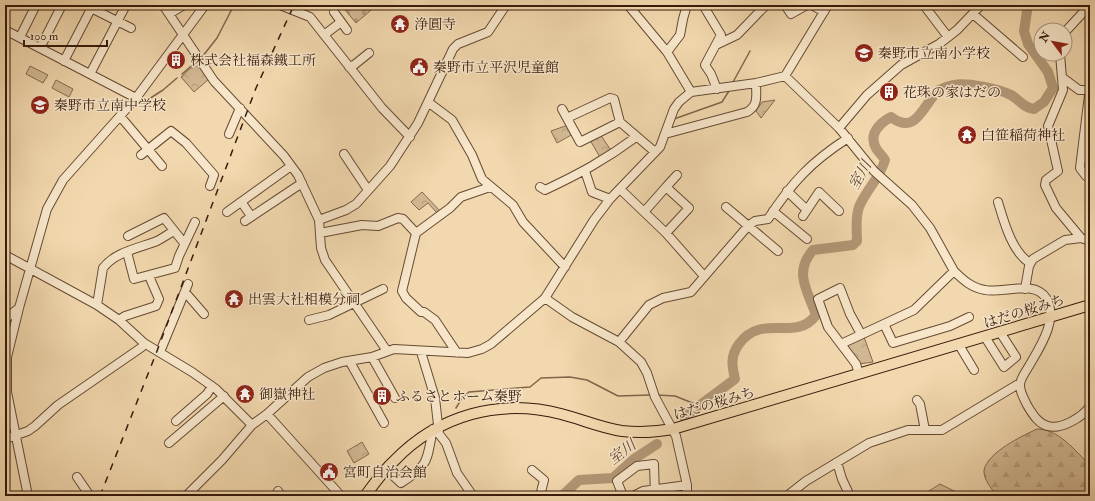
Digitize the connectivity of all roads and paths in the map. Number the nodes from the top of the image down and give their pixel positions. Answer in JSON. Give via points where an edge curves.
{"nodes":[{"id":1,"x":36,"y":5,"type":"edge"},
{"id":2,"x":62,"y":5,"type":"edge"},
{"id":3,"x":126,"y":5,"type":"edge"},
{"id":4,"x":164,"y":5,"type":"edge"},
{"id":5,"x":184,"y":5,"type":"edge"},
{"id":6,"x":205,"y":5,"type":"edge"},
{"id":7,"x":280,"y":5,"type":"edge"},
{"id":8,"x":506,"y":5,"type":"edge"},
{"id":9,"x":628,"y":5,"type":"edge"},
{"id":10,"x":688,"y":5,"type":"edge"},
{"id":11,"x":703,"y":5,"type":"edge"},
{"id":12,"x":766,"y":5,"type":"edge"},
{"id":13,"x":785,"y":5,"type":"edge"},
{"id":14,"x":807,"y":5,"type":"edge"},
{"id":15,"x":812,"y":5,"type":"edge"},
{"id":16,"x":929,"y":5,"type":"edge"},
{"id":17,"x":981,"y":5,"type":"edge"},
{"id":18,"x":1090,"y":5,"type":"edge"},
{"id":19,"x":89,"y":6,"type":"edge"},
{"id":20,"x":826,"y":8,"type":"edge"},
{"id":21,"x":334,"y":12,"type":"dead end"},
{"id":22,"x":169,"y":14,"type":"junction"},
{"id":23,"x":972,"y":14,"type":"junction"},
{"id":24,"x":117,"y":22,"type":"junction"},
{"id":25,"x":341,"y":22,"type":"junction"},
{"id":26,"x":1073,"y":23,"type":"edge"},
{"id":27,"x":131,"y":28,"type":"dead end"},
{"id":28,"x":5,"y":30,"type":"edge"},
{"id":29,"x":347,"y":30,"type":"dead end"},
{"id":30,"x":183,"y":35,"type":"junction"},
{"id":31,"x":324,"y":35,"type":"junction"},
{"id":32,"x":20,"y":37,"type":"junction"},
{"id":33,"x":948,"y":37,"type":"junction"},
{"id":34,"x":716,"y":44,"type":"junction"},
{"id":35,"x":40,"y":48,"type":"junction"},
{"id":36,"x":667,"y":52,"type":"junction"},
{"id":37,"x":369,"y":53,"type":"dead end"},
{"id":38,"x":1023,"y":57,"type":"dead end"},
{"id":39,"x":64,"y":61,"type":"junction"},
{"id":40,"x":1061,"y":62,"type":"edge"},
{"id":41,"x":349,"y":67,"type":"junction"},
{"id":42,"x":90,"y":74,"type":"junction"},
{"id":43,"x":786,"y":76,"type":"junction"},
{"id":44,"x":1063,"y":78,"type":"junction"},
{"id":45,"x":756,"y":83,"type":"junction"},
{"id":46,"x":1090,"y":87,"type":"edge"},
{"id":47,"x":717,"y":89,"type":"junction"},
{"id":48,"x":1090,"y":90,"type":"edge"},
{"id":49,"x":691,"y":92,"type":"junction"},
{"id":50,"x":136,"y":98,"type":"junction"},
{"id":51,"x":428,"y":102,"type":"junction"},
{"id":52,"x":240,"y":108,"type":"junction"},
{"id":53,"x":562,"y":109,"type":"dead end"},
{"id":54,"x":120,"y":116,"type":"junction"},
{"id":55,"x":567,"y":118,"type":"junction"},
{"id":56,"x":620,"y":122,"type":"junction"},
{"id":57,"x":839,"y":128,"type":"junction"},
{"id":58,"x":229,"y":134,"type":"dead end"},
{"id":59,"x":666,"y":134,"type":"junction"},
{"id":60,"x":410,"y":137,"type":"junction"},
{"id":61,"x":636,"y":137,"type":"junction"},
{"id":62,"x":848,"y":138,"type":"junction"},
{"id":63,"x":148,"y":150,"type":"junction"},
{"id":64,"x":655,"y":152,"type":"junction"},
{"id":65,"x":344,"y":154,"type":"dead end"},
{"id":66,"x":141,"y":155,"type":"dead end"},
{"id":67,"x":162,"y":166,"type":"dead end"},
{"id":68,"x":291,"y":166,"type":"junction"},
{"id":69,"x":585,"y":171,"type":"junction"},
{"id":70,"x":677,"y":175,"type":"dead end"},
{"id":71,"x":1086,"y":176,"type":"dead end"},
{"id":72,"x":302,"y":182,"type":"junction"},
{"id":73,"x":210,"y":186,"type":"dead end"},
{"id":74,"x":666,"y":186,"type":"junction"},
{"id":75,"x":490,"y":187,"type":"junction"},
{"id":76,"x":540,"y":187,"type":"dead end"},
{"id":77,"x":368,"y":190,"type":"junction"},
{"id":78,"x":620,"y":190,"type":"junction"},
{"id":79,"x":786,"y":191,"type":"junction"},
{"id":80,"x":610,"y":199,"type":"junction"},
{"id":81,"x":242,"y":203,"type":"junction"},
{"id":82,"x":1001,"y":205,"type":"dead end"},
{"id":83,"x":726,"y":207,"type":"dead end"},
{"id":84,"x":773,"y":211,"type":"junction"},
{"id":85,"x":839,"y":211,"type":"dead end"},
{"id":86,"x":227,"y":212,"type":"dead end"},
{"id":87,"x":644,"y":212,"type":"junction"},
{"id":88,"x":319,"y":220,"type":"junction"},
{"id":89,"x":195,"y":222,"type":"dead end"},
{"id":90,"x":748,"y":226,"type":"junction"},
{"id":91,"x":174,"y":231,"type":"junction"},
{"id":92,"x":320,"y":233,"type":"junction"},
{"id":93,"x":416,"y":233,"type":"junction"},
{"id":94,"x":666,"y":233,"type":"junction"},
{"id":95,"x":128,"y":236,"type":"dead end"},
{"id":96,"x":1081,"y":238,"type":"junction"},
{"id":97,"x":807,"y":239,"type":"dead end"},
{"id":98,"x":1090,"y":241,"type":"edge"},
{"id":99,"x":184,"y":243,"type":"junction"},
{"id":100,"x":778,"y":251,"type":"dead end"},
{"id":101,"x":127,"y":252,"type":"junction"},
{"id":102,"x":5,"y":255,"type":"edge"},
{"id":103,"x":1030,"y":263,"type":"junction"},
{"id":104,"x":565,"y":267,"type":"junction"},
{"id":105,"x":31,"y":269,"type":"junction"},
{"id":106,"x":954,"y":271,"type":"junction"},
{"id":107,"x":149,"y":276,"type":"junction"},
{"id":108,"x":704,"y":276,"type":"junction"},
{"id":109,"x":379,"y":289,"type":"dead end"},
{"id":110,"x":1024,"y":289,"type":"junction"},
{"id":111,"x":545,"y":298,"type":"junction"},
{"id":112,"x":354,"y":302,"type":"junction"},
{"id":113,"x":97,"y":305,"type":"junction"},
{"id":114,"x":1090,"y":306,"type":"edge"},
{"id":115,"x":19,"y":308,"type":"junction"},
{"id":116,"x":204,"y":314,"type":"dead end"},
{"id":117,"x":312,"y":316,"type":"dead end"},
{"id":118,"x":969,"y":317,"type":"dead end"},
{"id":119,"x":1050,"y":317,"type":"junction"},
{"id":120,"x":5,"y":319,"type":"edge"},
{"id":121,"x":119,"y":320,"type":"junction"},
{"id":122,"x":884,"y":324,"type":"junction"},
{"id":123,"x":1000,"y":332,"type":"junction"},
{"id":124,"x":861,"y":334,"type":"junction"},
{"id":125,"x":985,"y":337,"type":"junction"},
{"id":126,"x":619,"y":342,"type":"junction"},
{"id":127,"x":144,"y":343,"type":"junction"},
{"id":128,"x":841,"y":344,"type":"junction"},
{"id":129,"x":959,"y":345,"type":"junction"},
{"id":130,"x":387,"y":351,"type":"junction"},
{"id":131,"x":160,"y":352,"type":"junction"},
{"id":132,"x":421,"y":352,"type":"junction"},
{"id":133,"x":457,"y":353,"type":"junction"},
{"id":134,"x":372,"y":357,"type":"junction"},
{"id":135,"x":350,"y":362,"type":"junction"},
{"id":136,"x":974,"y":370,"type":"dead end"},
{"id":137,"x":859,"y":374,"type":"junction"},
{"id":138,"x":1020,"y":383,"type":"junction"},
{"id":139,"x":212,"y":386,"type":"junction"},
{"id":140,"x":224,"y":396,"type":"junction"},
{"id":141,"x":395,"y":398,"type":"dead end"},
{"id":142,"x":920,"y":402,"type":"dead end"},
{"id":143,"x":1090,"y":406,"type":"edge"},
{"id":144,"x":267,"y":414,"type":"junction"},
{"id":145,"x":9,"y":421,"type":"edge"},
{"id":146,"x":176,"y":421,"type":"dead end"},
{"id":147,"x":384,"y":423,"type":"dead end"},
{"id":148,"x":252,"y":425,"type":"junction"},
{"id":149,"x":436,"y":428,"type":"junction"},
{"id":150,"x":673,"y":429,"type":"junction"},
{"id":151,"x":925,"y":430,"type":"junction"},
{"id":152,"x":15,"y":434,"type":"junction"},
{"id":153,"x":5,"y":439,"type":"edge"},
{"id":154,"x":169,"y":443,"type":"dead end"},
{"id":155,"x":837,"y":462,"type":"junction"},
{"id":156,"x":386,"y":469,"type":"junction"},
{"id":157,"x":532,"y":470,"type":"dead end"},
{"id":158,"x":77,"y":476,"type":"dead end"},
{"id":159,"x":687,"y":485,"type":"junction"},
{"id":160,"x":655,"y":492,"type":"edge"},
{"id":161,"x":28,"y":496,"type":"edge"},
{"id":162,"x":90,"y":496,"type":"edge"},
{"id":163,"x":186,"y":496,"type":"edge"},
{"id":164,"x":341,"y":496,"type":"edge"},
{"id":165,"x":365,"y":496,"type":"edge"},
{"id":166,"x":473,"y":496,"type":"edge"},
{"id":167,"x":540,"y":496,"type":"edge"},
{"id":168,"x":623,"y":496,"type":"edge"},
{"id":169,"x":633,"y":496,"type":"edge"},
{"id":170,"x":687,"y":496,"type":"edge"},
{"id":171,"x":787,"y":496,"type":"edge"},
{"id":172,"x":850,"y":496,"type":"edge"}],
"edges":[{"from":1,"to":32,"type":"street"},
{"from":2,"to":35,"type":"street"},
{"from":3,"to":24,"type":"street"},
{"from":4,"to":22,"type":"street"},
{"from":5,"to":22,"type":"street"},
{"from":6,"to":30,"type":"street"},
{"from":7,"to":31,"type":"street","via":[[310,17]]},
{"from":8,"to":51,"type":"street","via":[[488,32],[458,44],[453,49]]},
{"from":9,"to":36,"type":"street"},
{"from":10,"to":36,"type":"street","via":[[682,19],[680,35]]},
{"from":11,"to":34,"type":"street","via":[[721,35]]},
{"from":12,"to":34,"type":"street","via":[[737,35]]},
{"from":13,"to":14,"type":"street","via":[[790,14]]},
{"from":15,"to":20,"type":"street"},
{"from":16,"to":33,"type":"street","via":[[926,8]]},
{"from":17,"to":23,"type":"street"},
{"from":18,"to":26,"type":"street"},
{"from":19,"to":24,"type":"street"},
{"from":19,"to":39,"type":"street"},
{"from":20,"to":43,"type":"street"},
{"from":21,"to":25,"type":"street"},
{"from":22,"to":30,"type":"street"},
{"from":23,"to":33,"type":"street"},
{"from":23,"to":38,"type":"street"},
{"from":24,"to":27,"type":"street"},
{"from":24,"to":42,"type":"street"},
{"from":25,"to":29,"type":"street"},
{"from":25,"to":31,"type":"street"},
{"from":28,"to":32,"type":"street"},
{"from":30,"to":50,"type":"street"},
{"from":30,"to":52,"type":"street","via":[[214,81]]},
{"from":31,"to":41,"type":"street"},
{"from":32,"to":35,"type":"street"},
{"from":33,"to":57,"type":"street","via":[[901,65],[868,95]]},
{"from":34,"to":47,"type":"street","via":[[705,64]]},
{"from":35,"to":39,"type":"street"},
{"from":36,"to":49,"type":"street"},
{"from":37,"to":41,"type":"street"},
{"from":39,"to":42,"type":"street"},
{"from":40,"to":44,"type":"street"},
{"from":41,"to":60,"type":"street","via":[[382,108]]},
{"from":42,"to":50,"type":"street"},
{"from":43,"to":45,"type":"street"},
{"from":43,"to":57,"type":"street"},
{"from":44,"to":48,"type":"street","via":[[1079,90]]},
{"from":44,"to":96,"type":"street","via":[[1061,97],[1048,126],[1058,171],[1046,180],[1045,186],[1056,208]]},
{"from":45,"to":47,"type":"street"},
{"from":45,"to":59,"type":"street","via":[[757,103],[753,109]]},
{"from":46,"to":48,"type":"street"},
{"from":47,"to":49,"type":"street"},
{"from":48,"to":71,"type":"street","via":[[1080,168]]},
{"from":49,"to":59,"type":"street","via":[[674,109]]},
{"from":50,"to":54,"type":"street"},
{"from":51,"to":60,"type":"street"},
{"from":51,"to":75,"type":"street","via":[[452,120],[482,179]]},
{"from":52,"to":58,"type":"street"},
{"from":52,"to":68,"type":"street"},
{"from":53,"to":55,"type":"street"},
{"from":54,"to":63,"type":"street"},
{"from":54,"to":105,"type":"street","via":[[63,180],[56,192],[47,209]]},
{"from":55,"to":56,"type":"street","via":[[580,142]]},
{"from":55,"to":56,"type":"street","via":[[610,98],[614,99]]},
{"from":56,"to":61,"type":"street"},
{"from":57,"to":62,"type":"street"},
{"from":59,"to":64,"type":"street"},
{"from":60,"to":77,"type":"street","via":[[390,166]]},
{"from":61,"to":64,"type":"street"},
{"from":61,"to":69,"type":"street"},
{"from":62,"to":79,"type":"street","via":[[818,158]]},
{"from":62,"to":106,"type":"street","via":[[874,171],[912,205],[930,228]]},
{"from":63,"to":66,"type":"street"},
{"from":63,"to":67,"type":"street"},
{"from":63,"to":73,"type":"street","via":[[171,132],[186,143],[214,175]]},
{"from":64,"to":78,"type":"street"},
{"from":65,"to":77,"type":"street"},
{"from":68,"to":72,"type":"street"},
{"from":68,"to":81,"type":"street"},
{"from":69,"to":76,"type":"street","via":[[545,190]]},
{"from":69,"to":80,"type":"street","via":[[592,192]]},
{"from":70,"to":74,"type":"street"},
{"from":72,"to":81,"type":"street","via":[[248,219]]},
{"from":72,"to":88,"type":"street"},
{"from":74,"to":87,"type":"street"},
{"from":74,"to":94,"type":"street","via":[[689,208]]},
{"from":75,"to":93,"type":"street","via":[[461,197]]},
{"from":75,"to":104,"type":"street","via":[[504,196],[523,222]]},
{"from":77,"to":88,"type":"street","via":[[356,204]]},
{"from":78,"to":80,"type":"street"},
{"from":78,"to":87,"type":"street"},
{"from":79,"to":84,"type":"street"},
{"from":79,"to":85,"type":"street","via":[[805,213],[819,192],[833,201]]},
{"from":80,"to":104,"type":"street"},
{"from":81,"to":86,"type":"street"},
{"from":82,"to":103,"type":"street","via":[[1013,240],[1024,259]]},
{"from":83,"to":90,"type":"street"},
{"from":84,"to":90,"type":"street","via":[[768,219],[755,221]]},
{"from":84,"to":97,"type":"street"},
{"from":87,"to":94,"type":"street"},
{"from":88,"to":92,"type":"street"},
{"from":89,"to":99,"type":"street"},
{"from":90,"to":100,"type":"street"},
{"from":90,"to":108,"type":"street"},
{"from":91,"to":95,"type":"street","via":[[167,215]]},
{"from":91,"to":99,"type":"street"},
{"from":91,"to":101,"type":"street","via":[[159,240]]},
{"from":92,"to":93,"type":"street","via":[[362,225],[378,226],[398,218],[403,219]]},
{"from":92,"to":112,"type":"street","via":[[325,260]]},
{"from":93,"to":133,"type":"street","via":[[402,291],[413,306],[435,320]]},
{"from":94,"to":108,"type":"street"},
{"from":96,"to":98,"type":"street"},
{"from":96,"to":103,"type":"street","via":[[1065,240]]},
{"from":99,"to":107,"type":"street","via":[[175,268]]},
{"from":101,"to":107,"type":"street","via":[[134,279]]},
{"from":101,"to":113,"type":"street","via":[[103,268]]},
{"from":102,"to":105,"type":"street"},
{"from":103,"to":110,"type":"street"},
{"from":104,"to":111,"type":"street"},
{"from":105,"to":113,"type":"street"},
{"from":105,"to":115,"type":"street"},
{"from":106,"to":110,"type":"street","via":[[967,283],[983,290]]},
{"from":106,"to":122,"type":"street","via":[[914,310]]},
{"from":107,"to":121,"type":"street","via":[[159,299],[156,306]]},
{"from":108,"to":126,"type":"street","via":[[691,292],[663,298],[650,305]]},
{"from":109,"to":112,"type":"street"},
{"from":110,"to":119,"type":"street","via":[[1032,289],[1045,297],[1049,304]]},
{"from":111,"to":126,"type":"street","via":[[572,317]]},
{"from":111,"to":133,"type":"street","via":[[491,344],[468,353]]},
{"from":112,"to":117,"type":"street","via":[[329,315]]},
{"from":112,"to":130,"type":"street"},
{"from":113,"to":121,"type":"street"},
{"from":114,"to":119,"type":"main road","name":"はだの桜みち"},
{"from":115,"to":120,"type":"street"},
{"from":115,"to":145,"type":"street","via":[[7,357]]},
{"from":116,"to":131,"type":"street","via":[[186,288]]},
{"from":118,"to":122,"type":"street","via":[[950,326],[893,343]]},
{"from":119,"to":123,"type":"main road","name":"はだの桜みち"},
{"from":119,"to":138,"type":"street","via":[[1039,349]]},
{"from":121,"to":127,"type":"street"},
{"from":122,"to":124,"type":"street"},
{"from":123,"to":125,"type":"main road","name":"はだの桜みち"},
{"from":123,"to":125,"type":"street","via":[[1016,357],[1004,367]]},
{"from":124,"to":128,"type":"street"},
{"from":124,"to":128,"type":"street","via":[[840,288],[818,299],[828,327]]},
{"from":125,"to":129,"type":"main road","name":"はだの桜みち"},
{"from":126,"to":150,"type":"street","via":[[641,362],[655,397]]},
{"from":127,"to":131,"type":"street"},
{"from":127,"to":152,"type":"street","via":[[142,347],[58,405],[36,426]]},
{"from":128,"to":137,"type":"street","via":[[856,364]]},
{"from":129,"to":136,"type":"street"},
{"from":129,"to":137,"type":"main road","name":"はだの桜みち"},
{"from":130,"to":132,"type":"street","via":[[398,349]]},
{"from":130,"to":134,"type":"street"},
{"from":131,"to":139,"type":"street"},
{"from":132,"to":133,"type":"street"},
{"from":132,"to":149,"type":"street","via":[[435,398]]},
{"from":134,"to":135,"type":"street"},
{"from":134,"to":141,"type":"street"},
{"from":135,"to":144,"type":"street","via":[[324,368],[308,377]]},
{"from":135,"to":147,"type":"street"},
{"from":137,"to":150,"type":"main road","name":"はだの桜みち"},
{"from":138,"to":143,"type":"street","via":[[1021,394],[1035,418],[1048,426],[1063,426]]},
{"from":138,"to":151,"type":"street","via":[[942,430]]},
{"from":139,"to":140,"type":"street"},
{"from":139,"to":146,"type":"street","via":[[207,394],[183,411]]},
{"from":140,"to":148,"type":"street"},
{"from":140,"to":154,"type":"street","via":[[204,416]]},
{"from":142,"to":151,"type":"street"},
{"from":144,"to":148,"type":"street"},
{"from":144,"to":164,"type":"street"},
{"from":145,"to":152,"type":"street"},
{"from":148,"to":163,"type":"street"},
{"from":149,"to":150,"type":"main road","name":"はだの桜みち","via":[[469,414],[511,408],[542,410],[621,431],[656,432]]},
{"from":149,"to":156,"type":"main road","name":"はだの桜みち","via":[[414,442]]},
{"from":149,"to":156,"type":"street","via":[[424,466],[401,483]]},
{"from":149,"to":166,"type":"street","via":[[446,443],[457,473]]},
{"from":150,"to":159,"type":"street"},
{"from":151,"to":155,"type":"street","via":[[908,430],[880,438]]},
{"from":152,"to":153,"type":"street"},
{"from":152,"to":161,"type":"street"},
{"from":155,"to":171,"type":"street"},
{"from":155,"to":172,"type":"street"},
{"from":156,"to":165,"type":"main road","name":"はだの桜みち"},
{"from":157,"to":167,"type":"street","via":[[544,480]]},
{"from":158,"to":162,"type":"street"},
{"from":159,"to":160,"type":"street"},
{"from":159,"to":170,"type":"street"},
{"from":160,"to":168,"type":"street","via":[[654,464],[637,466],[617,481]]},
{"from":160,"to":169,"type":"street","via":[[643,491]]}]}
